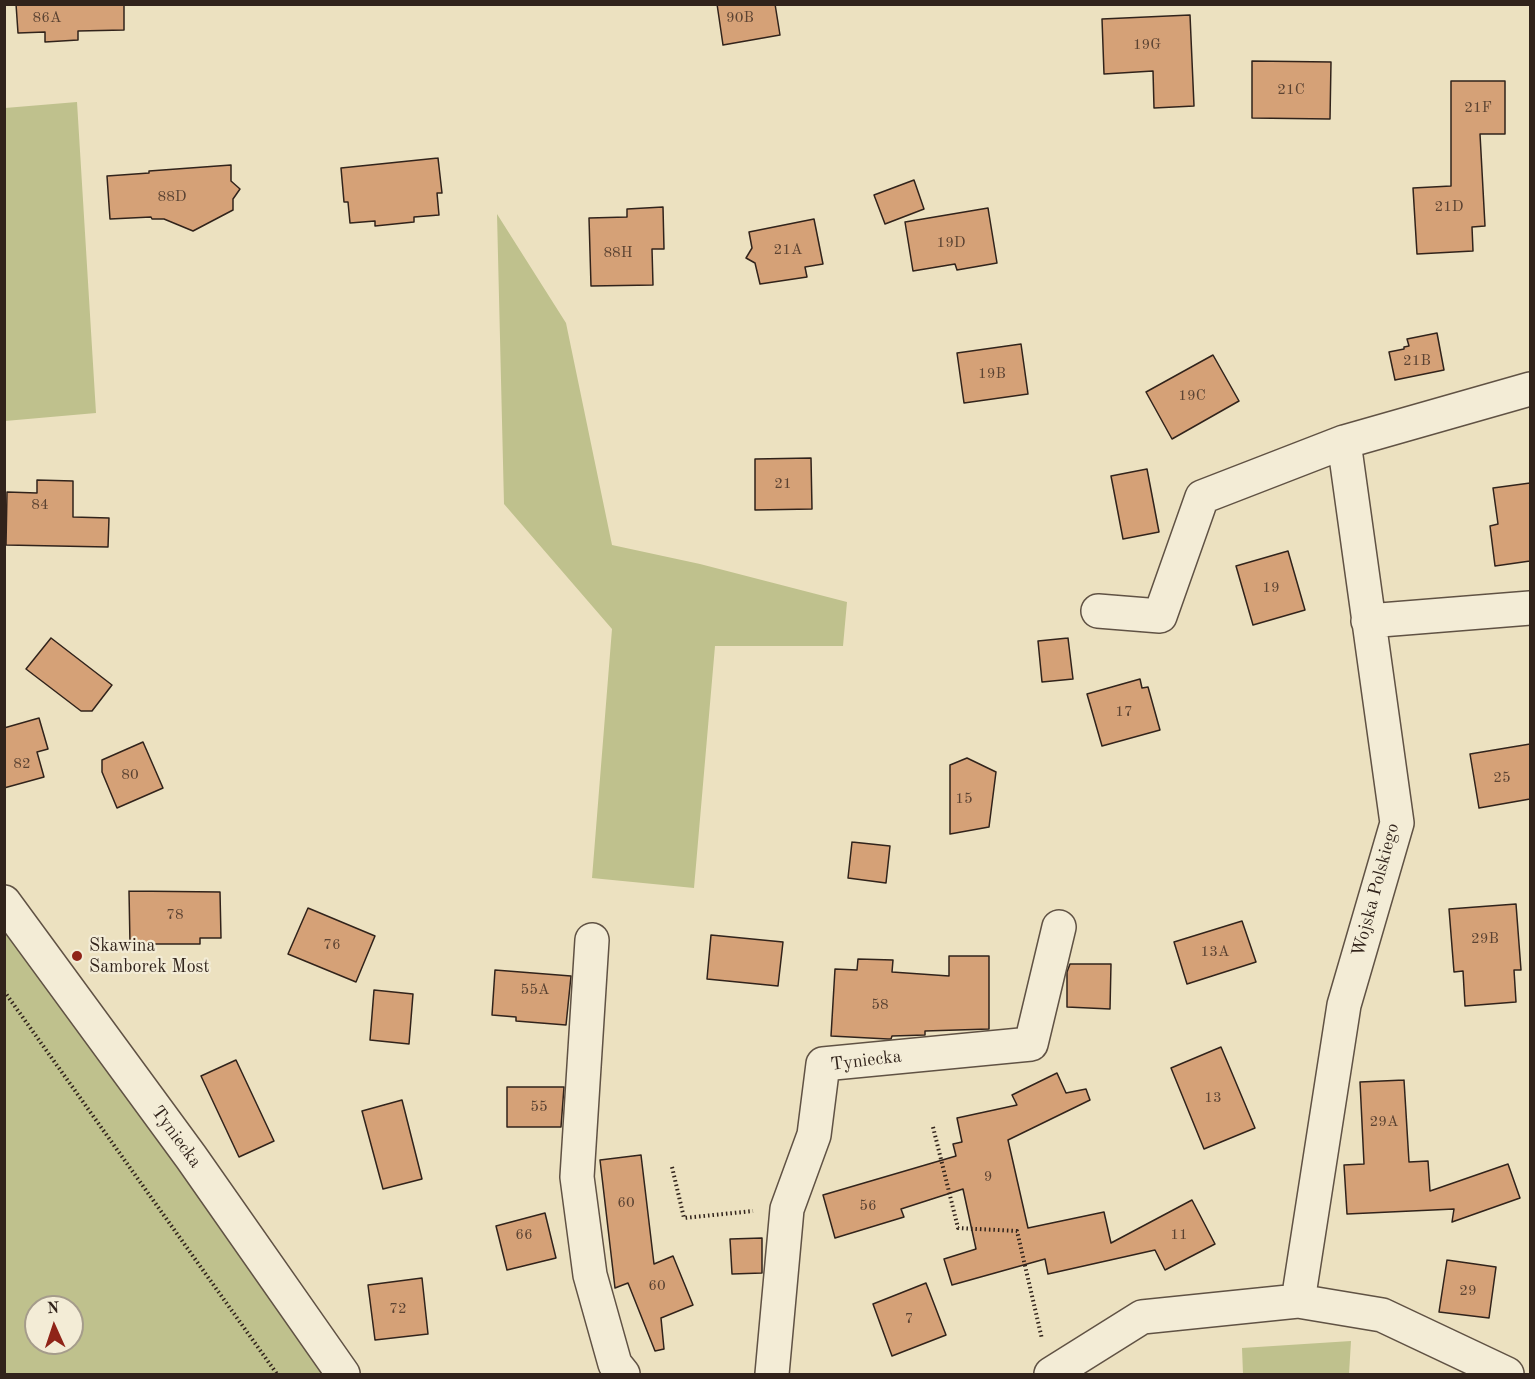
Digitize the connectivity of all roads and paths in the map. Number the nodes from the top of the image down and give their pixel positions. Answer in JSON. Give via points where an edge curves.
{"nodes":[{"id":1,"x":1530,"y":389,"type":"edge"},
{"id":2,"x":1344,"y":442,"type":"junction"},
{"id":3,"x":1530,"y":608,"type":"edge"},
{"id":4,"x":1098,"y":611,"type":"dead end"},
{"id":5,"x":1368,"y":621,"type":"junction"},
{"id":6,"x":4,"y":902,"type":"edge"},
{"id":7,"x":1059,"y":927,"type":"dead end"},
{"id":8,"x":592,"y":940,"type":"dead end"},
{"id":9,"x":4,"y":991,"type":"edge"},
{"id":10,"x":933,"y":1127,"type":"dead end"},
{"id":11,"x":672,"y":1167,"type":"dead end"},
{"id":12,"x":787,"y":1209,"type":"junction"},
{"id":13,"x":1298,"y":1300,"type":"junction"},
{"id":14,"x":277,"y":1374,"type":"edge"},
{"id":15,"x":344,"y":1374,"type":"edge"},
{"id":16,"x":623,"y":1374,"type":"edge"},
{"id":17,"x":772,"y":1374,"type":"edge"},
{"id":18,"x":1051,"y":1374,"type":"edge"},
{"id":19,"x":1507,"y":1374,"type":"edge"}],
"edges":[{"from":1,"to":2,"type":"street"},
{"from":2,"to":4,"type":"street","via":[[1202,497],[1161,616]]},
{"from":2,"to":5,"type":"street","name":"Wojska Polskiego"},
{"from":3,"to":5,"type":"street"},
{"from":5,"to":13,"type":"street","name":"Wojska Polskiego","via":[[1397,823],[1344,1005]]},
{"from":6,"to":15,"type":"street","name":"Tyniecka"},
{"from":7,"to":12,"type":"street","name":"Tyniecka","via":[[1031,1044],[823,1064],[814,1135]]},
{"from":8,"to":16,"type":"street","via":[[577,1177],[590,1275],[615,1364]]},
{"from":9,"to":14,"type":"path"},
{"from":10,"to":18,"type":"path","via":[[958,1228],[1017,1231]]},
{"from":11,"to":12,"type":"path","via":[[684,1218]]},
{"from":12,"to":17,"type":"street","name":"Tyniecka"},
{"from":13,"to":18,"type":"street","via":[[1142,1317]]},
{"from":13,"to":19,"type":"street","via":[[1382,1315]]}]}
